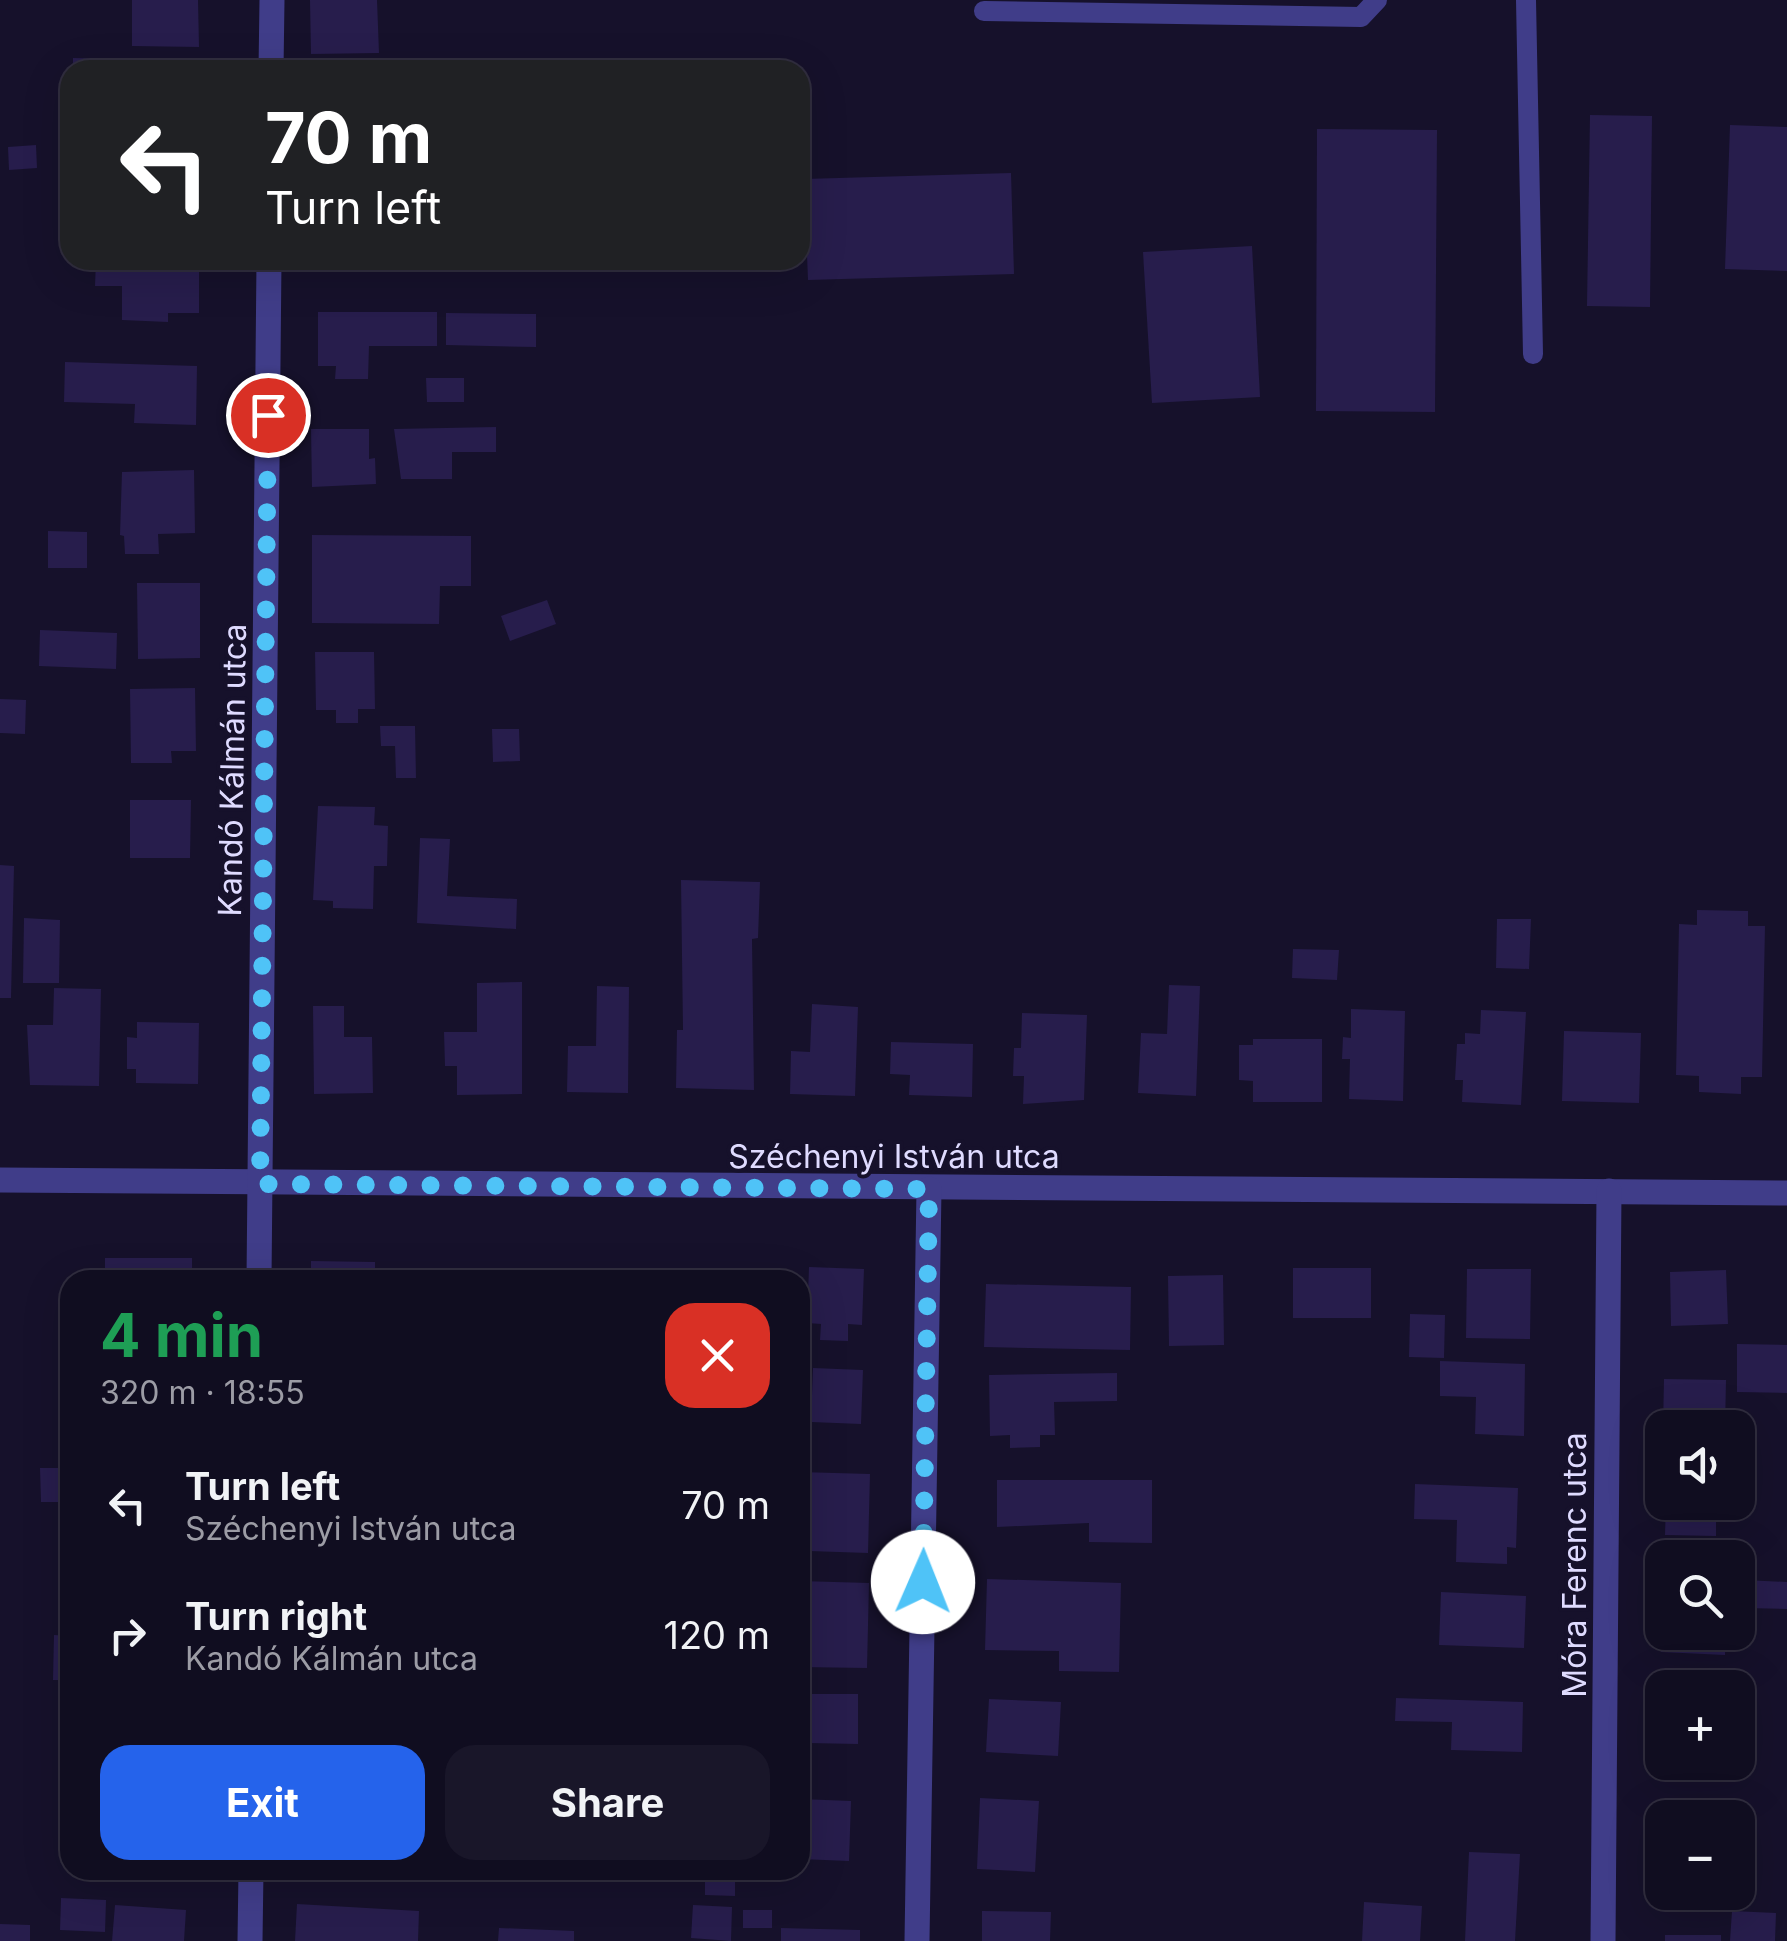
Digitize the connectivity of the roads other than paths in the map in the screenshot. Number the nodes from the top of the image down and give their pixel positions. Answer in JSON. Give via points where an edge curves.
{"nodes":[{"id":1,"x":272,"y":0,"type":"edge"},
{"id":2,"x":1377,"y":0,"type":"edge"},
{"id":3,"x":1526,"y":0,"type":"edge"},
{"id":4,"x":984,"y":11,"type":"dead end"},
{"id":5,"x":271,"y":60,"type":"edge"},
{"id":6,"x":269,"y":270,"type":"edge"},
{"id":7,"x":1533,"y":354,"type":"dead end"},
{"id":8,"x":0,"y":1180,"type":"edge"},
{"id":9,"x":260,"y":1184,"type":"junction"},
{"id":10,"x":929,"y":1189,"type":"junction"},
{"id":11,"x":1609,"y":1190,"type":"junction"},
{"id":12,"x":1787,"y":1193,"type":"edge"},
{"id":13,"x":258,"y":1270,"type":"edge"},
{"id":14,"x":251,"y":1880,"type":"edge"},
{"id":15,"x":250,"y":1941,"type":"edge"},
{"id":16,"x":918,"y":1941,"type":"edge"},
{"id":17,"x":1603,"y":1941,"type":"edge"}],
"edges":[{"from":1,"to":5,"type":"street"},
{"from":2,"to":4,"type":"lane","via":[[1361,17]]},
{"from":3,"to":7,"type":"lane"},
{"from":6,"to":9,"type":"street","name":"Kandó Kálmán utca"},
{"from":8,"to":9,"type":"street","name":"Széchenyi István utca"},
{"from":9,"to":10,"type":"street","name":"Széchenyi István utca"},
{"from":9,"to":13,"type":"street","name":"Kandó Kálmán utca"},
{"from":10,"to":11,"type":"street","name":"Széchenyi István utca"},
{"from":10,"to":16,"type":"street"},
{"from":11,"to":12,"type":"street","name":"Széchenyi István utca"},
{"from":11,"to":17,"type":"street","name":"Móra Ferenc utca"},
{"from":14,"to":15,"type":"street"}]}
